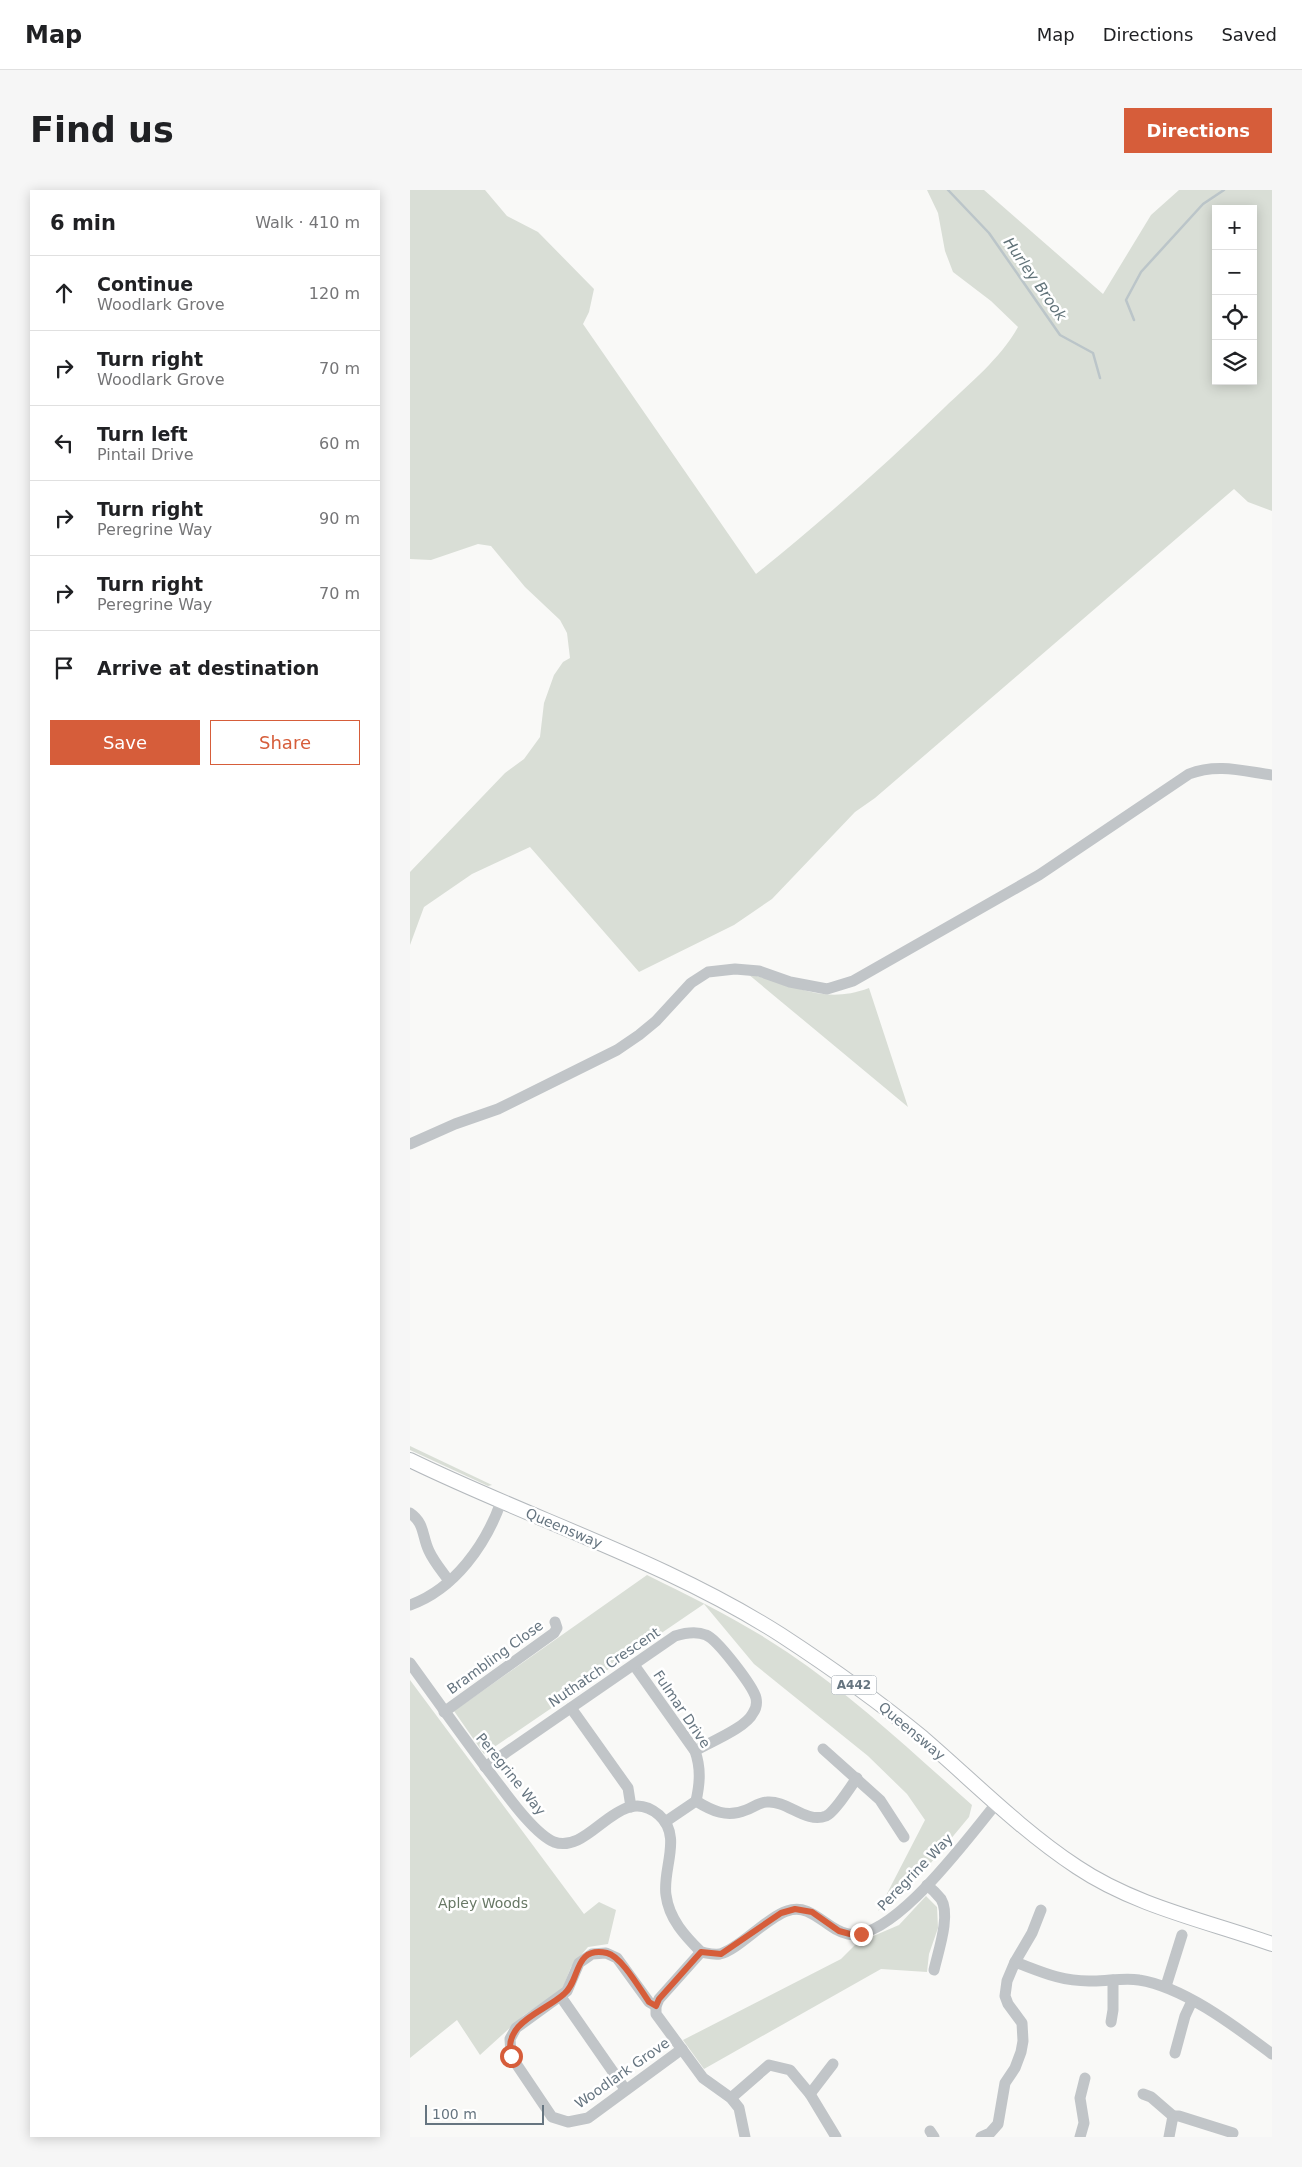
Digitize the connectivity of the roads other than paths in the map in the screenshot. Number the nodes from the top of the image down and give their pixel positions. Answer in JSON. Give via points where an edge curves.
{"nodes":[{"id":1,"x":1272,"y":775,"type":"edge"},
{"id":2,"x":410,"y":1144,"type":"edge"},
{"id":3,"x":410,"y":1460,"type":"edge"},
{"id":4,"x":501,"y":1502,"type":"junction"},
{"id":5,"x":410,"y":1513,"type":"edge"},
{"id":6,"x":449,"y":1581,"type":"junction"},
{"id":7,"x":410,"y":1605,"type":"edge"},
{"id":8,"x":555,"y":1622,"type":"dead end"},
{"id":9,"x":410,"y":1663,"type":"edge"},
{"id":10,"x":634,"y":1665,"type":"junction"},
{"id":11,"x":571,"y":1708,"type":"junction"},
{"id":12,"x":444,"y":1712,"type":"junction"},
{"id":13,"x":823,"y":1749,"type":"dead end"},
{"id":14,"x":695,"y":1751,"type":"junction"},
{"id":15,"x":485,"y":1767,"type":"junction"},
{"id":16,"x":857,"y":1778,"type":"junction"},
{"id":17,"x":696,"y":1801,"type":"junction"},
{"id":18,"x":996,"y":1804,"type":"junction"},
{"id":19,"x":632,"y":1807,"type":"junction"},
{"id":20,"x":665,"y":1822,"type":"junction"},
{"id":21,"x":904,"y":1837,"type":"dead end"},
{"id":22,"x":927,"y":1885,"type":"junction"},
{"id":23,"x":1041,"y":1910,"type":"dead end"},
{"id":24,"x":1182,"y":1936,"type":"dead end"},
{"id":25,"x":1272,"y":1944,"type":"edge"},
{"id":26,"x":701,"y":1952,"type":"junction"},
{"id":27,"x":1015,"y":1962,"type":"junction"},
{"id":28,"x":934,"y":1970,"type":"dead end"},
{"id":29,"x":1113,"y":1980,"type":"junction"},
{"id":30,"x":1166,"y":1986,"type":"junction"},
{"id":31,"x":561,"y":1997,"type":"junction"},
{"id":32,"x":1192,"y":2001,"type":"junction"},
{"id":33,"x":656,"y":2006,"type":"junction"},
{"id":34,"x":1111,"y":2022,"type":"dead end"},
{"id":35,"x":682,"y":2049,"type":"junction"},
{"id":36,"x":1175,"y":2053,"type":"dead end"},
{"id":37,"x":1272,"y":2054,"type":"edge"},
{"id":38,"x":833,"y":2064,"type":"dead end"},
{"id":39,"x":1085,"y":2078,"type":"dead end"},
{"id":40,"x":626,"y":2090,"type":"junction"},
{"id":41,"x":810,"y":2094,"type":"junction"},
{"id":42,"x":1143,"y":2094,"type":"dead end"},
{"id":43,"x":731,"y":2098,"type":"junction"},
{"id":44,"x":1173,"y":2116,"type":"junction"},
{"id":45,"x":1233,"y":2133,"type":"dead end"},
{"id":46,"x":745,"y":2137,"type":"edge"},
{"id":47,"x":836,"y":2137,"type":"edge"},
{"id":48,"x":981,"y":2137,"type":"edge"},
{"id":49,"x":1080,"y":2137,"type":"edge"},
{"id":50,"x":1169,"y":2137,"type":"edge"}],
"edges":[{"from":1,"to":2,"type":"street","via":[[1227,767],[1189,774],[1039,875],[853,981],[827,989],[790,982],[758,971],[708,972],[691,983],[639,1036],[617,1050],[498,1109]]},
{"from":3,"to":4,"type":"main road","name":"Queensway","number":"A442"},
{"from":4,"to":6,"type":"street","via":[[481,1544]]},
{"from":4,"to":18,"type":"main road","name":"Queensway","number":"A442","via":[[667,1572],[778,1633],[885,1708]]},
{"from":5,"to":6,"type":"street","via":[[421,1523],[427,1548]]},
{"from":6,"to":7,"type":"street"},
{"from":8,"to":12,"type":"street","name":"Brambling Close","via":[[557,1628],[554,1633]]},
{"from":9,"to":12,"type":"street","name":"Peregrine Way"},
{"from":10,"to":11,"type":"street","name":"Nuthatch Crescent"},
{"from":10,"to":14,"type":"street","name":"Fulmar Drive"},
{"from":10,"to":14,"type":"street","name":"Nuthatch Crescent","via":[[676,1636],[695,1632],[715,1640],[752,1690],[756,1702],[750,1718]]},
{"from":11,"to":15,"type":"street","name":"Nuthatch Crescent"},
{"from":11,"to":19,"type":"street","via":[[628,1788]]},
{"from":12,"to":15,"type":"street","name":"Peregrine Way"},
{"from":13,"to":16,"type":"street"},
{"from":14,"to":17,"type":"street","name":"Fulmar Drive","via":[[700,1767]]},
{"from":15,"to":19,"type":"street","name":"Peregrine Way","via":[[526,1818],[554,1842],[575,1841],[612,1815]]},
{"from":16,"to":17,"type":"street","via":[[826,1816],[810,1816],[785,1805],[766,1802],[744,1811],[722,1814]]},
{"from":16,"to":21,"type":"street","via":[[880,1800]]},
{"from":17,"to":20,"type":"street"},
{"from":18,"to":22,"type":"street","name":"Peregrine Way"},
{"from":18,"to":25,"type":"main road","name":"Queensway","number":"A442","via":[[1078,1868],[1121,1891]]},
{"from":19,"to":20,"type":"street","via":[[651,1810]]},
{"from":20,"to":26,"type":"street","via":[[671,1841],[666,1879],[670,1913],[681,1932]]},
{"from":22,"to":26,"type":"street","name":"Peregrine Way","via":[[884,1925],[870,1931],[850,1934],[830,1927],[812,1912],[789,1910],[721,1954]]},
{"from":22,"to":28,"type":"street","via":[[942,1900],[944,1911]]},
{"from":23,"to":27,"type":"street"},
{"from":24,"to":30,"type":"street"},
{"from":26,"to":33,"type":"street"},
{"from":27,"to":29,"type":"street","via":[[1061,1980]]},
{"from":27,"to":48,"type":"street","via":[[1005,1996],[1022,2023],[1023,2042],[1015,2068],[1005,2084],[998,2124]]},
{"from":29,"to":30,"type":"street","via":[[1137,1980]]},
{"from":29,"to":34,"type":"street"},
{"from":30,"to":32,"type":"street"},
{"from":31,"to":33,"type":"street","name":"Woodlark Grove","via":[[570,1987],[583,1959],[592,1954],[606,1953],[617,1958],[649,2002]]},
{"from":31,"to":40,"type":"street"},
{"from":31,"to":40,"type":"street","name":"Woodlark Grove","via":[[516,2028],[509,2045],[514,2062],[552,2117],[568,2122],[588,2118]]},
{"from":32,"to":36,"type":"street"},
{"from":32,"to":37,"type":"street"},
{"from":33,"to":35,"type":"street","name":"Woodlark Grove","via":[[656,2014]]},
{"from":35,"to":40,"type":"street","name":"Woodlark Grove"},
{"from":35,"to":43,"type":"street","name":"Woodlark Grove","via":[[703,2078]]},
{"from":38,"to":41,"type":"street"},
{"from":39,"to":49,"type":"street","via":[[1080,2098],[1084,2123]]},
{"from":41,"to":43,"type":"street","via":[[790,2070],[769,2065]]},
{"from":41,"to":47,"type":"street"},
{"from":42,"to":44,"type":"street","via":[[1152,2097]]},
{"from":43,"to":46,"type":"street","via":[[739,2108]]},
{"from":44,"to":45,"type":"street"},
{"from":44,"to":50,"type":"street"}]}
